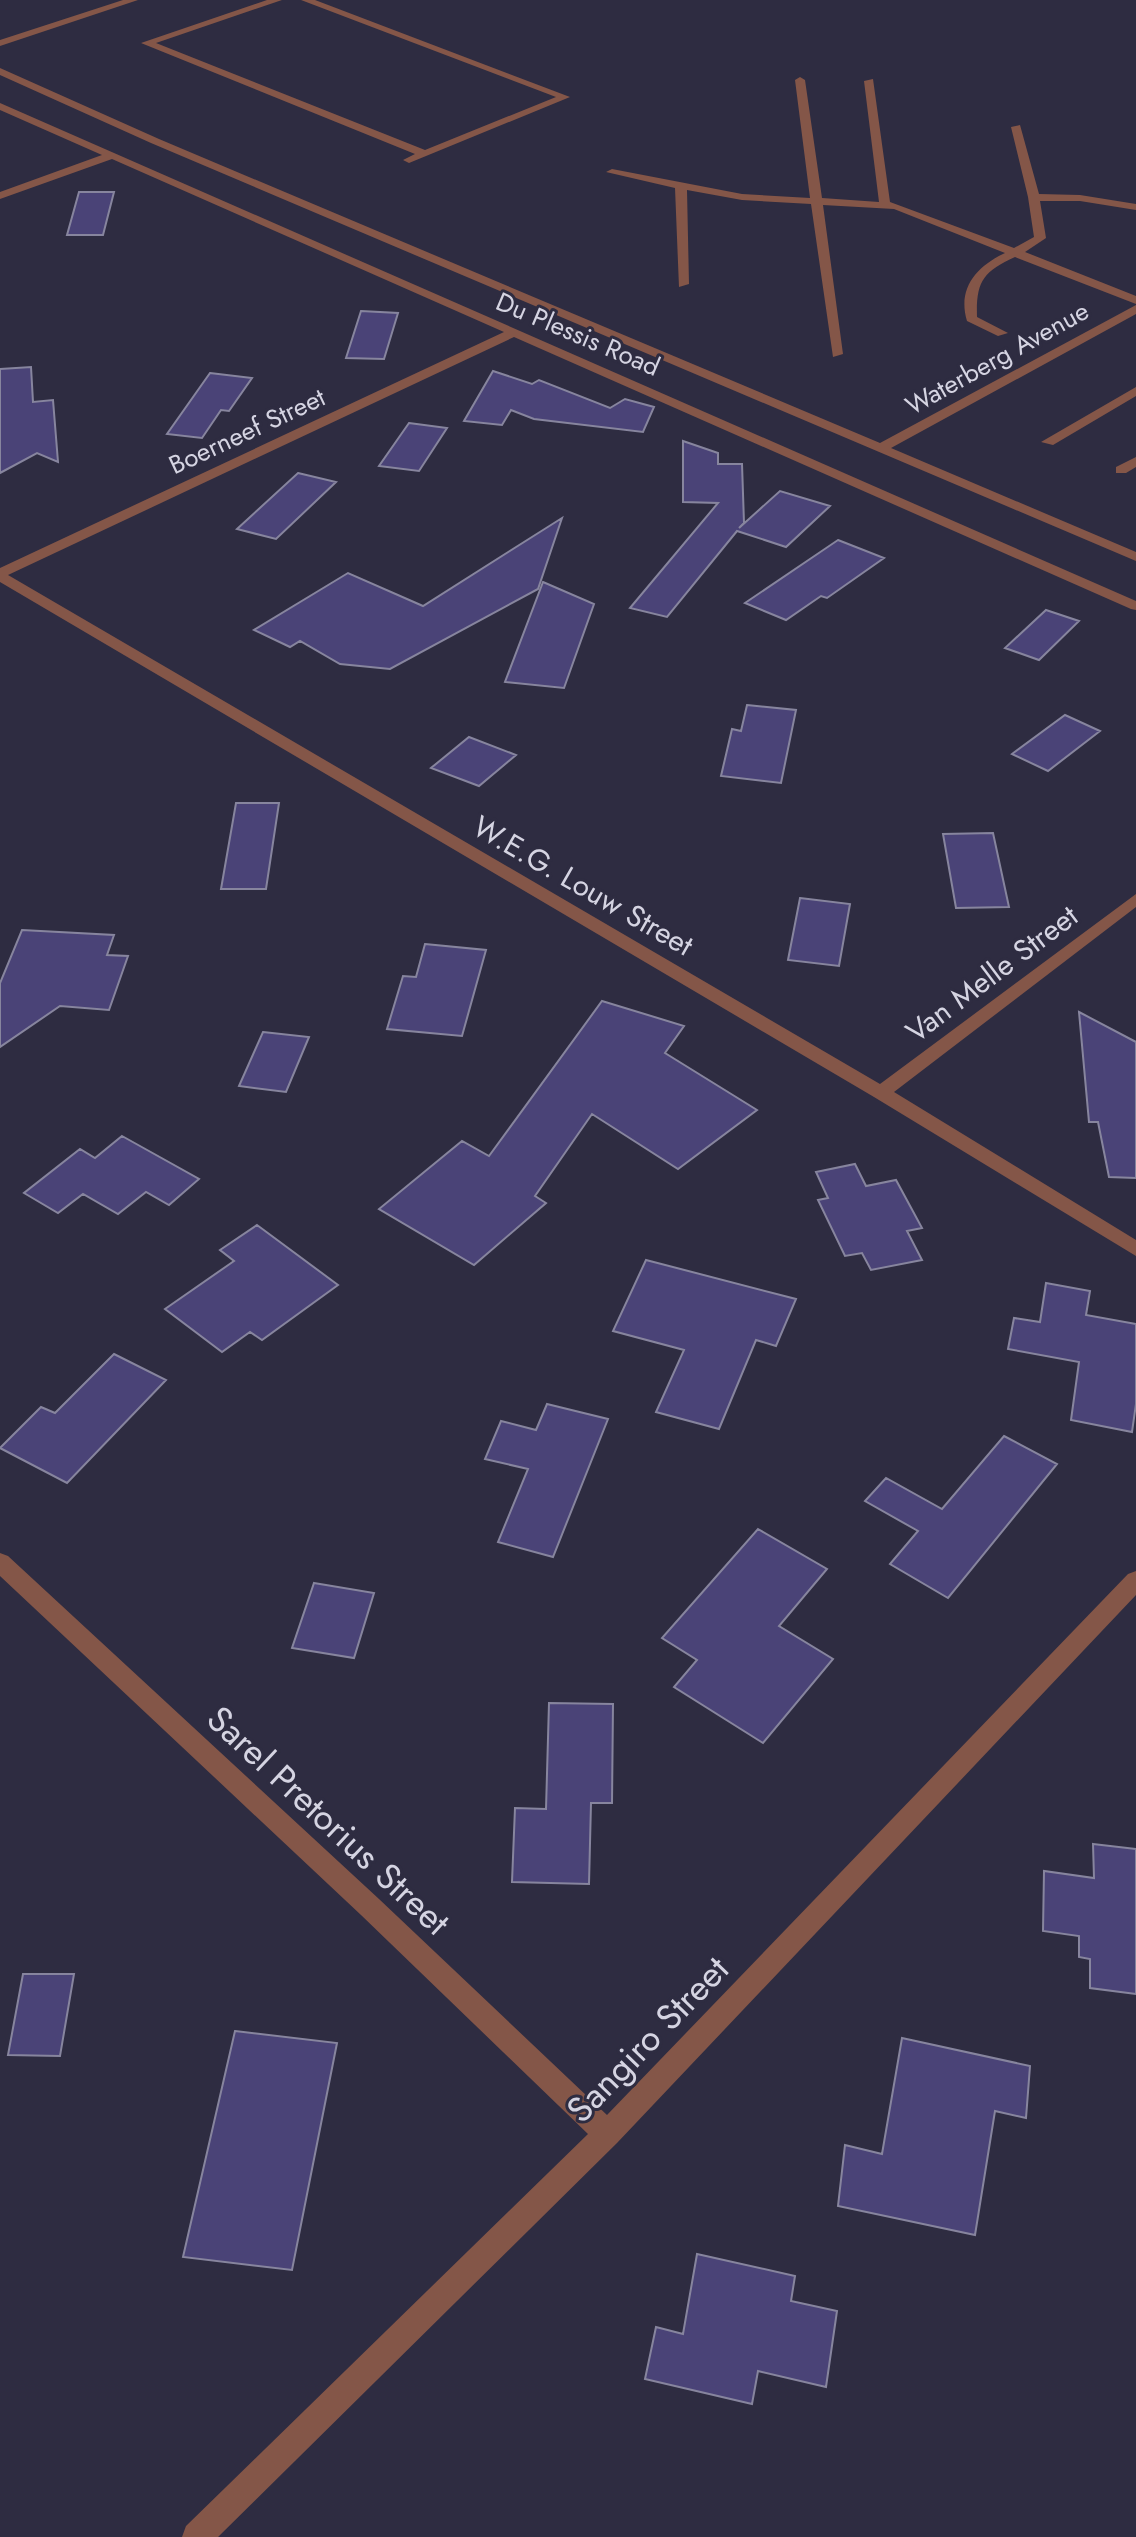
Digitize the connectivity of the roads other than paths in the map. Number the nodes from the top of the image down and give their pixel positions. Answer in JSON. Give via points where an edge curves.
{"nodes":[{"id":1,"x":133,"y":0,"type":"edge"},
{"id":2,"x":277,"y":0,"type":"edge"},
{"id":3,"x":306,"y":0,"type":"edge"},
{"id":4,"x":0,"y":43,"type":"edge"},
{"id":5,"x":0,"y":71,"type":"edge"},
{"id":6,"x":800,"y":80,"type":"dead end"},
{"id":7,"x":869,"y":81,"type":"dead end"},
{"id":8,"x":0,"y":106,"type":"edge"},
{"id":9,"x":1016,"y":127,"type":"dead end"},
{"id":10,"x":426,"y":154,"type":"junction"},
{"id":11,"x":110,"y":156,"type":"junction"},
{"id":12,"x":409,"y":160,"type":"dead end"},
{"id":13,"x":612,"y":172,"type":"dead end"},
{"id":14,"x":681,"y":185,"type":"junction"},
{"id":15,"x":0,"y":196,"type":"edge"},
{"id":16,"x":1034,"y":197,"type":"junction"},
{"id":17,"x":814,"y":201,"type":"junction"},
{"id":18,"x":885,"y":204,"type":"junction"},
{"id":19,"x":1136,"y":207,"type":"edge"},
{"id":20,"x":1016,"y":252,"type":"junction"},
{"id":21,"x":683,"y":284,"type":"dead end"},
{"id":22,"x":1136,"y":300,"type":"edge"},
{"id":23,"x":1136,"y":309,"type":"edge"},
{"id":24,"x":514,"y":332,"type":"junction"},
{"id":25,"x":1002,"y":333,"type":"dead end"},
{"id":26,"x":837,"y":354,"type":"dead end"},
{"id":27,"x":1136,"y":391,"type":"edge"},
{"id":28,"x":1048,"y":442,"type":"dead end"},
{"id":29,"x":881,"y":448,"type":"junction"},
{"id":30,"x":1136,"y":461,"type":"edge"},
{"id":31,"x":1121,"y":470,"type":"dead end"},
{"id":32,"x":1136,"y":557,"type":"edge"},
{"id":33,"x":0,"y":575,"type":"edge"},
{"id":34,"x":1136,"y":606,"type":"edge"},
{"id":35,"x":1136,"y":899,"type":"edge"},
{"id":36,"x":881,"y":1093,"type":"junction"},
{"id":37,"x":1136,"y":1249,"type":"edge"},
{"id":38,"x":0,"y":1562,"type":"edge"},
{"id":39,"x":1136,"y":1580,"type":"edge"},
{"id":40,"x":607,"y":2134,"type":"junction"},
{"id":41,"x":197,"y":2537,"type":"edge"}],
"edges":[{"from":1,"to":4,"type":"street"},
{"from":2,"to":10,"type":"street","via":[[146,43]]},
{"from":3,"to":10,"type":"street","via":[[565,97]]},
{"from":5,"to":29,"type":"street","name":"Du Plessis Road"},
{"from":6,"to":17,"type":"street"},
{"from":7,"to":18,"type":"street"},
{"from":8,"to":11,"type":"street","name":"Du Plessis Road"},
{"from":9,"to":16,"type":"street"},
{"from":10,"to":12,"type":"street"},
{"from":11,"to":15,"type":"street"},
{"from":11,"to":24,"type":"street","name":"Du Plessis Road"},
{"from":13,"to":14,"type":"street"},
{"from":14,"to":17,"type":"street","via":[[742,197]]},
{"from":14,"to":21,"type":"street"},
{"from":16,"to":19,"type":"street"},
{"from":16,"to":20,"type":"street","via":[[1040,238]]},
{"from":17,"to":18,"type":"street"},
{"from":17,"to":26,"type":"street"},
{"from":18,"to":20,"type":"street"},
{"from":20,"to":22,"type":"street"},
{"from":20,"to":25,"type":"street","via":[[976,275],[969,296],[971,318]]},
{"from":23,"to":29,"type":"street","name":"Waterberg Avenue"},
{"from":24,"to":33,"type":"street","name":"Boerneef Street"},
{"from":24,"to":34,"type":"street","name":"Du Plessis Road"},
{"from":27,"to":28,"type":"street"},
{"from":29,"to":32,"type":"street","name":"Du Plessis Road"},
{"from":30,"to":31,"type":"street"},
{"from":33,"to":36,"type":"street","name":"W.E.G. Louw Street"},
{"from":35,"to":36,"type":"street","name":"Van Melle Street"},
{"from":36,"to":37,"type":"street","name":"W.E.G. Louw Street"},
{"from":38,"to":40,"type":"street","name":"Sarel Pretorius Street"},
{"from":39,"to":40,"type":"street","name":"Sangiro Street"},
{"from":40,"to":41,"type":"street","name":"Sangiro Street"}]}
